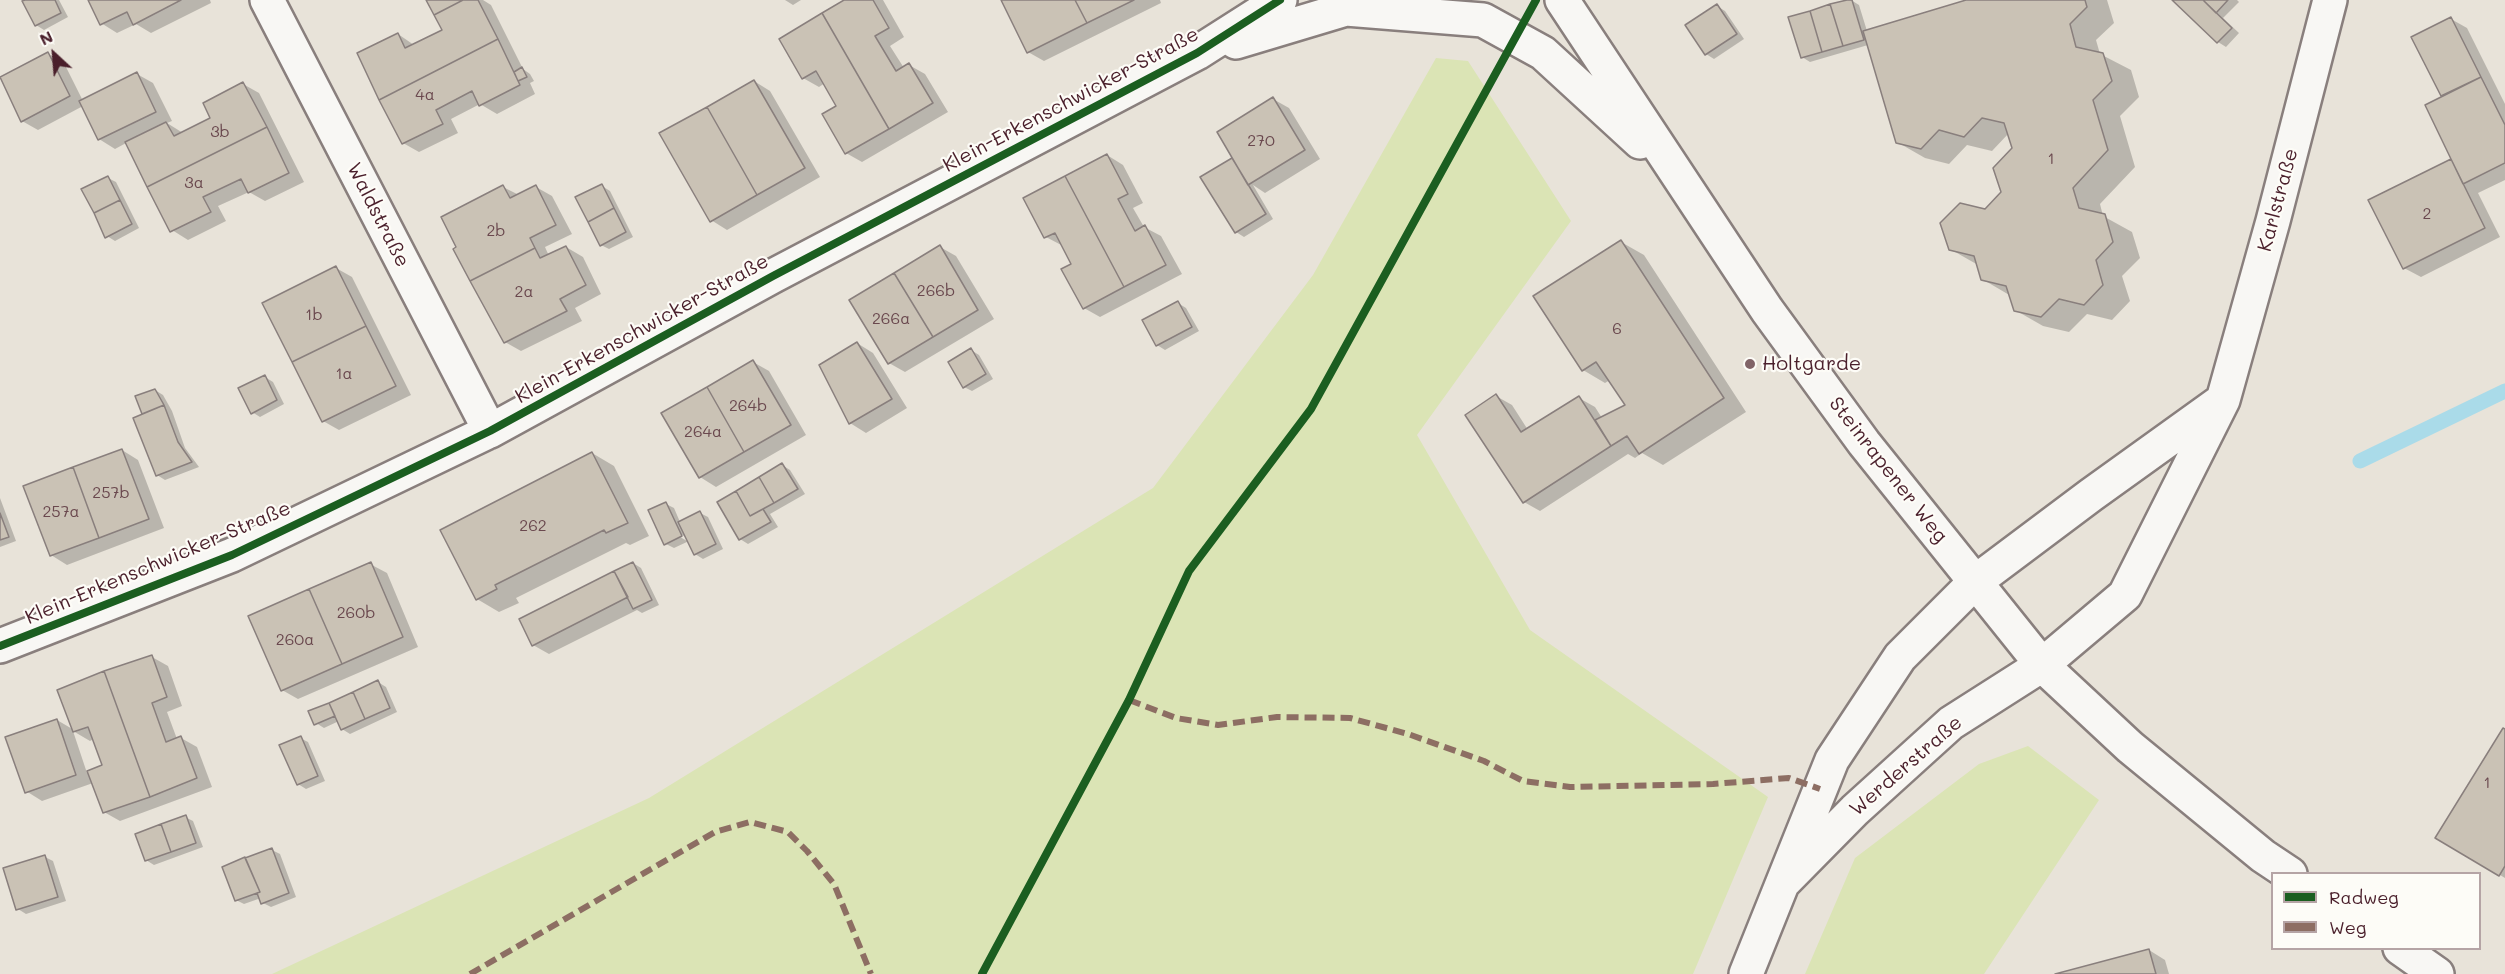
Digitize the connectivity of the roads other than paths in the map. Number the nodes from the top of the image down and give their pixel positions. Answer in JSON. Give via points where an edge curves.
{"nodes":[{"id":1,"x":267,"y":0,"type":"edge"},
{"id":2,"x":1280,"y":0,"type":"edge"},
{"id":3,"x":1562,"y":0,"type":"edge"},
{"id":4,"x":2330,"y":0,"type":"edge"},
{"id":5,"x":1355,"y":4,"type":"edge"},
{"id":6,"x":1197,"y":54,"type":"junction"},
{"id":7,"x":1681,"y":180,"type":"junction"},
{"id":8,"x":2223,"y":400,"type":"junction"},
{"id":9,"x":490,"y":431,"type":"junction"},
{"id":10,"x":1975,"y":582,"type":"junction"},
{"id":11,"x":0,"y":646,"type":"edge"},
{"id":12,"x":2042,"y":666,"type":"junction"},
{"id":13,"x":2288,"y":872,"type":"edge"},
{"id":14,"x":1784,"y":882,"type":"junction"},
{"id":15,"x":2403,"y":950,"type":"edge"},
{"id":16,"x":1746,"y":974,"type":"edge"},
{"id":17,"x":2437,"y":974,"type":"edge"}],
"edges":[{"from":1,"to":9,"type":"street","name":"Waldstraße"},
{"from":2,"to":6,"type":"street","name":"Klein-Erkenschwicker-Straße"},
{"from":3,"to":7,"type":"street","name":"Steinrapener Weg"},
{"from":4,"to":8,"type":"street","name":"Karlstraße"},
{"from":5,"to":6,"type":"street","name":"Klein-Erkenschwicker-Straße"},
{"from":5,"to":7,"type":"street","name":"Klein-Erkenschwicker-Straße","via":[[1483,20],[1542,53]]},
{"from":6,"to":9,"type":"street","name":"Klein-Erkenschwicker-Straße","via":[[773,276]]},
{"from":7,"to":10,"type":"street","name":"Steinrapener Weg","via":[[1767,310],[1864,443]]},
{"from":8,"to":10,"type":"street"},
{"from":8,"to":12,"type":"street","name":"Karlstraße","via":[[2125,596]]},
{"from":9,"to":11,"type":"street","name":"Klein-Erkenschwicker-Straße","via":[[232,555]]},
{"from":10,"to":12,"type":"street","name":"Steinrapener Weg"},
{"from":10,"to":14,"type":"street","name":"Werderstraße","via":[[1900,657],[1832,760]]},
{"from":12,"to":13,"type":"street","name":"Steinrapener Weg","via":[[2130,747],[2254,849]]},
{"from":12,"to":14,"type":"street","name":"Werderstraße","via":[[1951,723],[1855,810]]},
{"from":14,"to":16,"type":"street","name":"Werderstraße"},
{"from":15,"to":17,"type":"street"}]}
